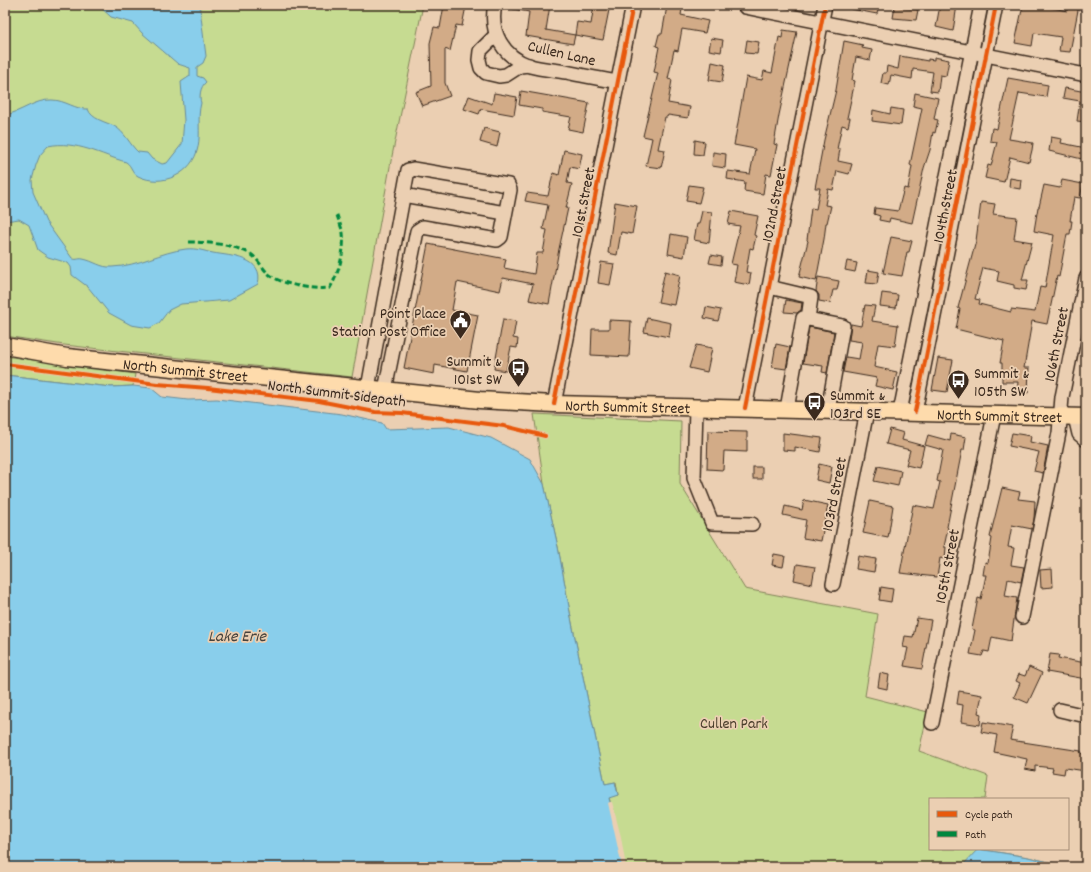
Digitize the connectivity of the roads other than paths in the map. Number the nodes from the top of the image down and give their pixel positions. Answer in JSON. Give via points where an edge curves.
{"nodes":[{"id":1,"x":495,"y":5,"type":"edge"},
{"id":2,"x":633,"y":5,"type":"edge"},
{"id":3,"x":825,"y":5,"type":"edge"},
{"id":4,"x":981,"y":5,"type":"edge"},
{"id":5,"x":996,"y":5,"type":"edge"},
{"id":6,"x":745,"y":6,"type":"dead end"},
{"id":7,"x":821,"y":22,"type":"junction"},
{"id":8,"x":496,"y":35,"type":"junction"},
{"id":9,"x":971,"y":52,"type":"junction"},
{"id":10,"x":986,"y":55,"type":"junction"},
{"id":11,"x":529,"y":65,"type":"junction"},
{"id":12,"x":1086,"y":75,"type":"edge"},
{"id":13,"x":618,"y":82,"type":"junction"},
{"id":14,"x":403,"y":195,"type":"junction"},
{"id":15,"x":506,"y":213,"type":"junction"},
{"id":16,"x":397,"y":226,"type":"junction"},
{"id":17,"x":936,"y":230,"type":"junction"},
{"id":18,"x":416,"y":231,"type":"junction"},
{"id":19,"x":951,"y":233,"type":"junction"},
{"id":20,"x":1086,"y":278,"type":"edge"},
{"id":21,"x":769,"y":287,"type":"junction"},
{"id":22,"x":808,"y":319,"type":"junction"},
{"id":23,"x":5,"y":346,"type":"edge"},
{"id":24,"x":368,"y":388,"type":"junction"},
{"id":25,"x":385,"y":390,"type":"junction"},
{"id":26,"x":554,"y":404,"type":"junction"},
{"id":27,"x":696,"y":408,"type":"junction"},
{"id":28,"x":745,"y":408,"type":"junction"},
{"id":29,"x":787,"y":409,"type":"junction"},
{"id":30,"x":828,"y":410,"type":"junction"},
{"id":31,"x":867,"y":411,"type":"junction"},
{"id":32,"x":907,"y":412,"type":"junction"},
{"id":33,"x":994,"y":415,"type":"junction"},
{"id":34,"x":1074,"y":417,"type":"edge"},
{"id":35,"x":1086,"y":440,"type":"edge"},
{"id":36,"x":752,"y":524,"type":"dead end"},
{"id":37,"x":833,"y":584,"type":"dead end"},
{"id":38,"x":1022,"y":617,"type":"dead end"},
{"id":39,"x":1060,"y":710,"type":"dead end"},
{"id":40,"x":1086,"y":716,"type":"edge"},
{"id":41,"x":932,"y":723,"type":"dead end"}],
"edges":[{"from":1,"to":8,"type":"street","via":[[493,23]]},
{"from":2,"to":13,"type":"street","name":"101st Street"},
{"from":3,"to":7,"type":"street","name":"102nd Street"},
{"from":4,"to":9,"type":"street","name":"104th Street"},
{"from":5,"to":10,"type":"street","name":"104th Street"},
{"from":6,"to":7,"type":"street"},
{"from":7,"to":9,"type":"street"},
{"from":7,"to":21,"type":"street","name":"102nd Street"},
{"from":8,"to":11,"type":"street","name":"Cullen Lane","via":[[514,58]]},
{"from":8,"to":11,"type":"street","via":[[480,51],[481,68],[499,76],[506,75],[520,66]]},
{"from":9,"to":10,"type":"street"},
{"from":9,"to":17,"type":"street","name":"104th Street"},
{"from":10,"to":12,"type":"street"},
{"from":10,"to":19,"type":"street","name":"104th Street"},
{"from":11,"to":13,"type":"street","name":"Cullen Lane"},
{"from":13,"to":26,"type":"street","name":"101st Street"},
{"from":14,"to":15,"type":"street"},
{"from":14,"to":15,"type":"street","via":[[407,175],[411,169],[505,183],[510,190]]},
{"from":14,"to":16,"type":"street"},
{"from":15,"to":18,"type":"street","via":[[501,237],[497,240],[423,227]]},
{"from":16,"to":18,"type":"street"},
{"from":16,"to":24,"type":"street"},
{"from":17,"to":19,"type":"street","name":"104th Street"},
{"from":17,"to":32,"type":"street","name":"104th Street"},
{"from":18,"to":25,"type":"street"},
{"from":19,"to":32,"type":"street","name":"104th Street"},
{"from":20,"to":34,"type":"street","name":"106th Street","via":[[1062,398]]},
{"from":21,"to":22,"type":"street","via":[[811,296]]},
{"from":21,"to":28,"type":"street","name":"102nd Street"},
{"from":22,"to":29,"type":"street","via":[[803,318]]},
{"from":22,"to":30,"type":"street","via":[[843,326]]},
{"from":23,"to":24,"type":"main road","name":"North Summit Street","via":[[67,357]]},
{"from":24,"to":25,"type":"main road","name":"North Summit Street"},
{"from":25,"to":26,"type":"main road","name":"North Summit Street","via":[[480,400]]},
{"from":26,"to":27,"type":"main road","name":"North Summit Street"},
{"from":27,"to":28,"type":"main road","name":"North Summit Street"},
{"from":27,"to":36,"type":"street","via":[[694,478],[712,523]]},
{"from":28,"to":29,"type":"main road","name":"North Summit Street"},
{"from":29,"to":30,"type":"main road","name":"North Summit Street"},
{"from":30,"to":31,"type":"main road","name":"North Summit Street"},
{"from":31,"to":32,"type":"main road","name":"North Summit Street"},
{"from":31,"to":37,"type":"street","name":"103rd Street"},
{"from":32,"to":33,"type":"main road","name":"North Summit Street"},
{"from":33,"to":34,"type":"main road","name":"North Summit Street"},
{"from":33,"to":41,"type":"street","name":"105th Street"},
{"from":34,"to":35,"type":"street","via":[[1079,434]]},
{"from":34,"to":38,"type":"street","name":"106th Street","via":[[1059,433]]},
{"from":39,"to":40,"type":"street"}]}
